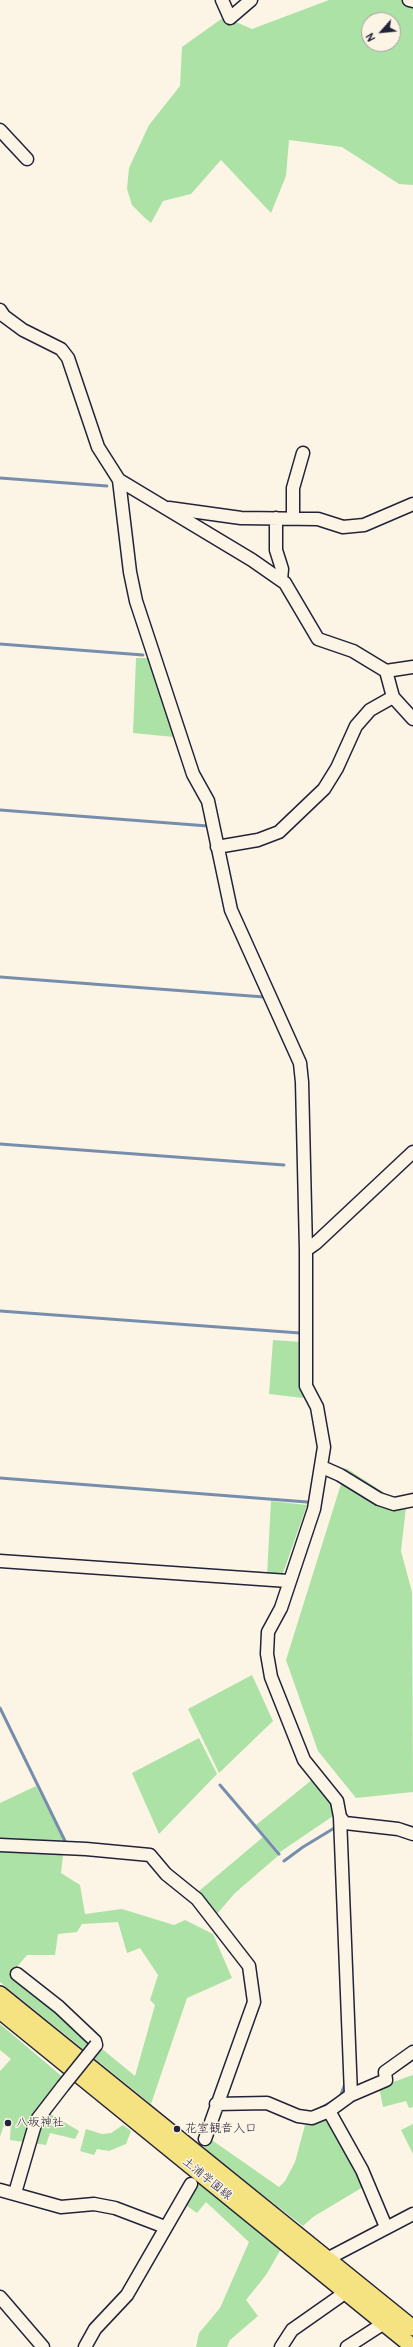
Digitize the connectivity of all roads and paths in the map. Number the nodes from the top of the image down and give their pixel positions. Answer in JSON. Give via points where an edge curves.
{"nodes":[{"id":1,"x":222,"y":0,"type":"edge"},
{"id":2,"x":251,"y":0,"type":"edge"},
{"id":3,"x":409,"y":0,"type":"edge"},
{"id":4,"x":413,"y":1,"type":"edge"},
{"id":5,"x":0,"y":130,"type":"edge"},
{"id":6,"x":27,"y":159,"type":"dead end"},
{"id":7,"x":0,"y":310,"type":"edge"},
{"id":8,"x":303,"y":453,"type":"dead end"},
{"id":9,"x":119,"y":480,"type":"junction"},
{"id":10,"x":413,"y":504,"type":"edge"},
{"id":11,"x":162,"y":506,"type":"junction"},
{"id":12,"x":276,"y":518,"type":"junction"},
{"id":13,"x":293,"y":518,"type":"junction"},
{"id":14,"x":281,"y":580,"type":"junction"},
{"id":15,"x":413,"y":668,"type":"edge"},
{"id":16,"x":386,"y":671,"type":"junction"},
{"id":17,"x":393,"y":697,"type":"junction"},
{"id":18,"x":413,"y":719,"type":"edge"},
{"id":19,"x":217,"y":847,"type":"junction"},
{"id":20,"x":413,"y":1152,"type":"edge"},
{"id":21,"x":306,"y":1250,"type":"junction"},
{"id":22,"x":322,"y":1468,"type":"junction"},
{"id":23,"x":413,"y":1500,"type":"edge"},
{"id":24,"x":0,"y":1561,"type":"edge"},
{"id":25,"x":288,"y":1581,"type":"junction"},
{"id":26,"x":340,"y":1817,"type":"junction"},
{"id":27,"x":413,"y":1834,"type":"edge"},
{"id":28,"x":0,"y":1845,"type":"edge"},
{"id":29,"x":18,"y":1974,"type":"dead end"},
{"id":30,"x":0,"y":1994,"type":"edge"},
{"id":31,"x":0,"y":2011,"type":"edge"},
{"id":32,"x":413,"y":2052,"type":"edge"},
{"id":33,"x":351,"y":2096,"type":"junction"},
{"id":34,"x":216,"y":2104,"type":"junction"},
{"id":35,"x":329,"y":2111,"type":"junction"},
{"id":36,"x":153,"y":2126,"type":"junction"},
{"id":37,"x":205,"y":2139,"type":"dead end"},
{"id":38,"x":191,"y":2184,"type":"dead end"},
{"id":39,"x":0,"y":2190,"type":"edge"},
{"id":40,"x":15,"y":2193,"type":"junction"},
{"id":41,"x":413,"y":2214,"type":"edge"},
{"id":42,"x":165,"y":2227,"type":"junction"},
{"id":43,"x":386,"y":2227,"type":"junction"},
{"id":44,"x":327,"y":2259,"type":"junction"},
{"id":45,"x":345,"y":2290,"type":"junction"},
{"id":46,"x":0,"y":2297,"type":"edge"},
{"id":47,"x":382,"y":2322,"type":"junction"},
{"id":48,"x":412,"y":2326,"type":"edge"},
{"id":49,"x":43,"y":2347,"type":"edge"},
{"id":50,"x":86,"y":2347,"type":"edge"},
{"id":51,"x":281,"y":2347,"type":"edge"},
{"id":52,"x":347,"y":2347,"type":"edge"},
{"id":53,"x":413,"y":2347,"type":"edge"}],
"edges":[{"from":1,"to":2,"type":"street","via":[[230,18]]},
{"from":3,"to":4,"type":"street"},
{"from":5,"to":6,"type":"street"},
{"from":7,"to":9,"type":"street","via":[[23,330],[61,349],[68,358],[98,447]]},
{"from":8,"to":13,"type":"street","via":[[293,488]]},
{"from":9,"to":11,"type":"street"},
{"from":9,"to":19,"type":"street","via":[[136,601],[193,774],[208,801]]},
{"from":10,"to":13,"type":"street","via":[[364,525],[342,527],[318,519]]},
{"from":11,"to":12,"type":"street","via":[[241,518]]},
{"from":11,"to":14,"type":"street"},
{"from":12,"to":13,"type":"street"},
{"from":12,"to":14,"type":"street","via":[[276,550],[282,569]]},
{"from":14,"to":16,"type":"street","via":[[318,639],[353,651]]},
{"from":15,"to":16,"type":"street"},
{"from":16,"to":17,"type":"street"},
{"from":17,"to":18,"type":"street"},
{"from":17,"to":19,"type":"street","via":[[370,710],[356,726],[337,768],[324,789],[292,821],[279,832],[258,840]]},
{"from":19,"to":21,"type":"street","via":[[231,910],[300,1063]]},
{"from":20,"to":21,"type":"street"},
{"from":21,"to":22,"type":"street","via":[[306,1386],[320,1418],[324,1447]]},
{"from":22,"to":23,"type":"street","via":[[340,1475],[379,1499],[394,1504]]},
{"from":22,"to":25,"type":"street","via":[[314,1509]]},
{"from":24,"to":25,"type":"street"},
{"from":25,"to":26,"type":"street","via":[[281,1608],[268,1632],[267,1654],[271,1677],[304,1760],[337,1801]]},
{"from":26,"to":27,"type":"street","via":[[345,1823],[398,1829]]},
{"from":26,"to":33,"type":"street"},
{"from":28,"to":34,"type":"street","via":[[150,1855],[166,1874],[197,1898],[249,1966],[254,2002]]},
{"from":29,"to":40,"type":"street","bridge":true,"via":[[59,2007],[96,2045],[36,2121]]},
{"from":30,"to":36,"type":"main road","name":"土浦学園線"},
{"from":31,"to":36,"type":"main road","name":"土浦学園線"},
{"from":32,"to":33,"type":"street","via":[[385,2072],[386,2080]]},
{"from":33,"to":35,"type":"street"},
{"from":34,"to":35,"type":"street","via":[[267,2103],[298,2116],[312,2118]]},
{"from":34,"to":37,"type":"street"},
{"from":35,"to":43,"type":"street","via":[[362,2170]]},
{"from":36,"to":44,"type":"main road","name":"土浦学園線"},
{"from":36,"to":45,"type":"main road","name":"土浦学園線"},
{"from":38,"to":42,"type":"street"},
{"from":39,"to":40,"type":"street"},
{"from":40,"to":42,"type":"street","via":[[61,2207],[94,2204],[115,2208]]},
{"from":41,"to":43,"type":"street"},
{"from":42,"to":50,"type":"street","via":[[127,2295],[95,2329]]},
{"from":43,"to":44,"type":"street"},
{"from":44,"to":48,"type":"main road","name":"土浦学園線"},
{"from":45,"to":47,"type":"main road","name":"土浦学園線"},
{"from":45,"to":51,"type":"street","via":[[340,2297],[292,2330]]},
{"from":46,"to":49,"type":"street"},
{"from":47,"to":52,"type":"street"},
{"from":47,"to":53,"type":"main road","name":"土浦学園線"}]}
